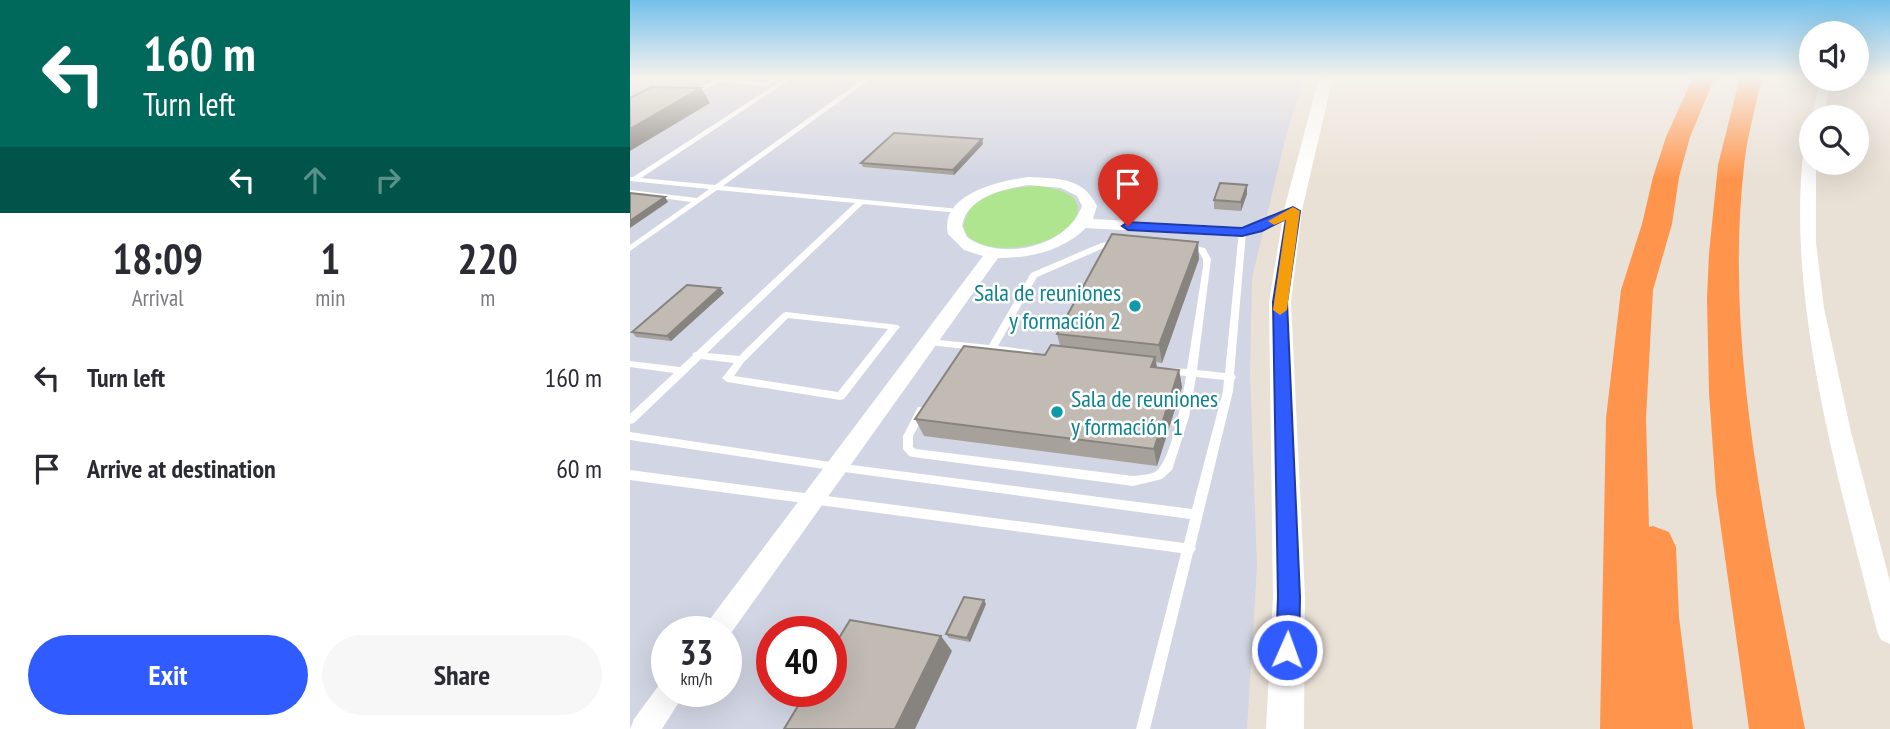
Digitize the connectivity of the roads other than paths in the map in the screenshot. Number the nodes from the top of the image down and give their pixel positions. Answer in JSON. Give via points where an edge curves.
{"nodes":[{"id":1,"x":738,"y":111,"type":"edge"},
{"id":2,"x":822,"y":111,"type":"edge"},
{"id":3,"x":1318,"y":111,"type":"edge"},
{"id":4,"x":1689,"y":111,"type":"edge"},
{"id":5,"x":1744,"y":111,"type":"edge"},
{"id":6,"x":1808,"y":175,"type":"edge"},
{"id":7,"x":633,"y":179,"type":"edge"},
{"id":8,"x":717,"y":186,"type":"junction"},
{"id":9,"x":630,"y":192,"type":"edge"},
{"id":10,"x":697,"y":200,"type":"junction"},
{"id":11,"x":862,"y":201,"type":"junction"},
{"id":12,"x":959,"y":211,"type":"junction"},
{"id":13,"x":1293,"y":211,"type":"junction"},
{"id":14,"x":1085,"y":223,"type":"junction"},
{"id":15,"x":1657,"y":224,"type":"junction"},
{"id":16,"x":1242,"y":232,"type":"junction"},
{"id":17,"x":1135,"y":243,"type":"edge"},
{"id":18,"x":1182,"y":246,"type":"edge"},
{"id":19,"x":630,"y":249,"type":"edge"},
{"id":20,"x":993,"y":254,"type":"junction"},
{"id":21,"x":929,"y":342,"type":"junction"},
{"id":22,"x":965,"y":346,"type":"junction"},
{"id":23,"x":992,"y":349,"type":"junction"},
{"id":24,"x":696,"y":355,"type":"junction"},
{"id":25,"x":1047,"y":355,"type":"edge"},
{"id":26,"x":958,"y":357,"type":"edge"},
{"id":27,"x":741,"y":360,"type":"junction"},
{"id":28,"x":630,"y":364,"type":"edge"},
{"id":29,"x":1151,"y":368,"type":"edge"},
{"id":30,"x":680,"y":370,"type":"junction"},
{"id":31,"x":1192,"y":373,"type":"junction"},
{"id":32,"x":1231,"y":377,"type":"junction"},
{"id":33,"x":928,"y":401,"type":"edge"},
{"id":34,"x":630,"y":420,"type":"edge"},
{"id":35,"x":630,"y":436,"type":"edge"},
{"id":36,"x":837,"y":467,"type":"junction"},
{"id":37,"x":630,"y":475,"type":"edge"},
{"id":38,"x":813,"y":500,"type":"junction"},
{"id":39,"x":1198,"y":515,"type":"junction"},
{"id":40,"x":1190,"y":549,"type":"junction"},
{"id":41,"x":728,"y":616,"type":"edge"},
{"id":42,"x":1890,"y":631,"type":"edge"},
{"id":43,"x":660,"y":707,"type":"edge"},
{"id":44,"x":644,"y":729,"type":"edge"},
{"id":45,"x":1143,"y":729,"type":"edge"},
{"id":46,"x":1285,"y":729,"type":"edge"},
{"id":47,"x":1628,"y":729,"type":"edge"},
{"id":48,"x":1665,"y":729,"type":"edge"},
{"id":49,"x":1777,"y":729,"type":"edge"}],
"edges":[{"from":1,"to":7,"type":"lane"},
{"from":2,"to":8,"type":"lane"},
{"from":3,"to":13,"type":"street"},
{"from":4,"to":15,"type":"highway","via":[[1666,177]]},
{"from":5,"to":49,"type":"highway","via":[[1731,165],[1724,253],[1726,352],[1738,494]]},
{"from":6,"to":42,"type":"street","via":[[1807,230],[1819,335]]},
{"from":7,"to":8,"type":"lane"},
{"from":8,"to":10,"type":"lane"},
{"from":8,"to":11,"type":"lane"},
{"from":9,"to":10,"type":"lane"},
{"from":10,"to":19,"type":"lane"},
{"from":11,"to":12,"type":"lane"},
{"from":11,"to":24,"type":"lane"},
{"from":12,"to":14,"type":"street","via":[[987,191],[1048,181],[1066,184],[1088,200]]},
{"from":12,"to":20,"type":"street","via":[[955,233],[962,242]]},
{"from":13,"to":16,"type":"street"},
{"from":13,"to":46,"type":"street","via":[[1280,302],[1289,597]]},
{"from":14,"to":16,"type":"street"},
{"from":14,"to":20,"type":"street","via":[[1058,243]]},
{"from":15,"to":47,"type":"highway","via":[[1637,289],[1626,418]]},
{"from":15,"to":48,"type":"highway","via":[[1650,409],[1654,617]]},
{"from":16,"to":32,"type":"lane"},
{"from":17,"to":23,"type":"lane","via":[[1104,244],[1034,275]]},
{"from":18,"to":31,"type":"lane","via":[[1202,250],[1207,259]]},
{"from":20,"to":21,"type":"street"},
{"from":21,"to":22,"type":"lane"},
{"from":21,"to":36,"type":"street"},
{"from":22,"to":23,"type":"lane"},
{"from":22,"to":26,"type":"lane"},
{"from":23,"to":25,"type":"lane"},
{"from":24,"to":27,"type":"lane"},
{"from":24,"to":30,"type":"lane"},
{"from":27,"to":27,"type":"lane","via":[[727,379],[840,396],[895,327],[786,315]]},
{"from":28,"to":30,"type":"lane"},
{"from":29,"to":31,"type":"lane"},
{"from":30,"to":34,"type":"lane"},
{"from":31,"to":32,"type":"lane"},
{"from":31,"to":33,"type":"lane","via":[[1168,467],[1141,481],[913,453],[908,449],[908,436]]},
{"from":32,"to":39,"type":"lane"},
{"from":35,"to":36,"type":"lane"},
{"from":36,"to":38,"type":"street"},
{"from":36,"to":39,"type":"lane"},
{"from":37,"to":38,"type":"lane"},
{"from":38,"to":40,"type":"lane"},
{"from":38,"to":41,"type":"street"},
{"from":39,"to":40,"type":"lane"},
{"from":40,"to":45,"type":"lane"},
{"from":43,"to":44,"type":"street"}]}
